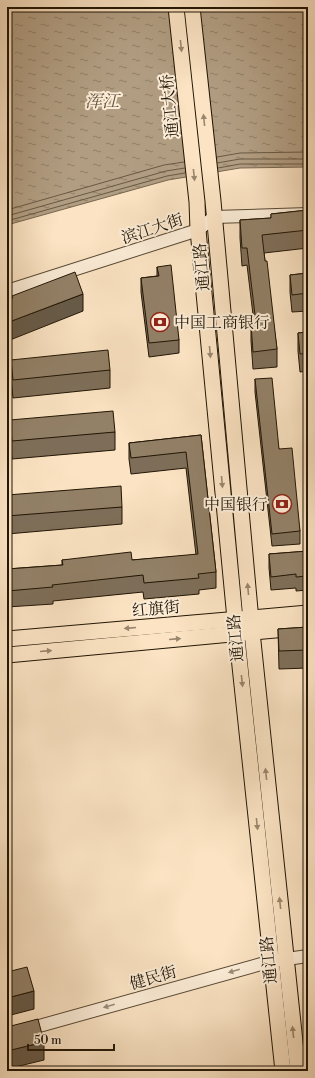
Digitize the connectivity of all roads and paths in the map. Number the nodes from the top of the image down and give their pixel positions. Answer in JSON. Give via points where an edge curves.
{"nodes":[{"id":1,"x":176,"y":7,"type":"edge"},
{"id":2,"x":192,"y":7,"type":"edge"},
{"id":3,"x":213,"y":201,"type":"joint"},
{"id":4,"x":197,"y":202,"type":"joint"},
{"id":5,"x":308,"y":214,"type":"edge"},
{"id":6,"x":214,"y":218,"type":"junction"},
{"id":7,"x":198,"y":230,"type":"junction"},
{"id":8,"x":7,"y":291,"type":"edge"},
{"id":9,"x":308,"y":614,"type":"edge"},
{"id":10,"x":236,"y":626,"type":"junction"},
{"id":11,"x":251,"y":626,"type":"junction"},
{"id":12,"x":308,"y":627,"type":"edge"},
{"id":13,"x":7,"y":638,"type":"edge"},
{"id":14,"x":7,"y":654,"type":"edge"},
{"id":15,"x":308,"y":956,"type":"edge"},
{"id":16,"x":279,"y":960,"type":"junction"},
{"id":17,"x":7,"y":1035,"type":"edge"},
{"id":18,"x":283,"y":1071,"type":"edge"},
{"id":19,"x":298,"y":1071,"type":"edge"}],
"edges":[{"from":1,"to":4,"type":"main road","name":"通江大桥","one_way":true},
{"from":3,"to":2,"type":"main road","name":"通江大桥","one_way":true},
{"from":3,"to":6,"type":"main road","name":"通江路"},
{"from":4,"to":7,"type":"main road","name":"通江路"},
{"from":5,"to":6,"type":"street"},
{"from":6,"to":7,"type":"street","name":"滨江大街"},
{"from":11,"to":6,"type":"main road","name":"通江路","one_way":true},
{"from":7,"to":8,"type":"street","name":"滨江大街"},
{"from":7,"to":10,"type":"main road","name":"通江路","one_way":true},
{"from":9,"to":11,"type":"main road","name":"红旗街"},
{"from":10,"to":11,"type":"main road","name":"红旗街"},
{"from":10,"to":13,"type":"main road","name":"红旗街","one_way":true},
{"from":14,"to":10,"type":"main road","one_way":true},
{"from":10,"to":16,"type":"main road","name":"通江路","one_way":true},
{"from":11,"to":12,"type":"main road"},
{"from":16,"to":11,"type":"main road","name":"通江路","one_way":true},
{"from":15,"to":16,"type":"street","name":"健民街"},
{"from":16,"to":17,"type":"street","name":"健民街","one_way":true},
{"from":16,"to":18,"type":"main road","name":"通江路"},
{"from":19,"to":16,"type":"main road","name":"通江路","one_way":true}]}
